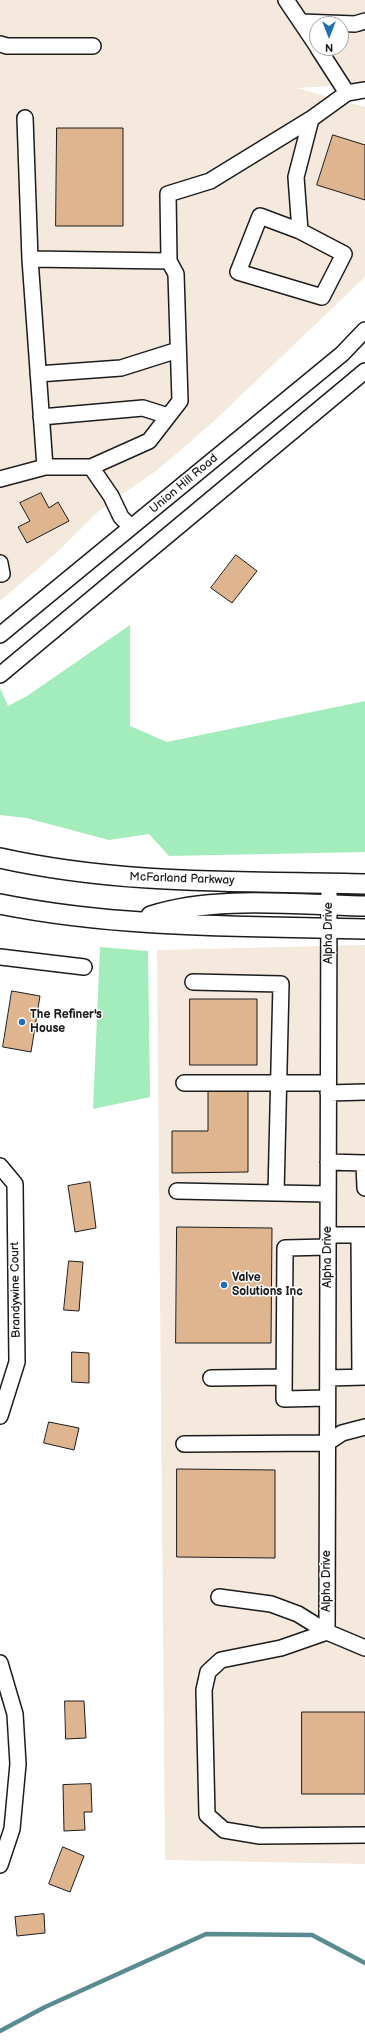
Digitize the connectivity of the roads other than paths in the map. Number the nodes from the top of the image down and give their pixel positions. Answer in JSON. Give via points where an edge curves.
{"nodes":[{"id":1,"x":286,"y":0,"type":"edge"},
{"id":2,"x":365,"y":21,"type":"edge"},
{"id":3,"x":301,"y":22,"type":"junction"},
{"id":4,"x":309,"y":34,"type":"edge"},
{"id":5,"x":0,"y":44,"type":"edge"},
{"id":6,"x":93,"y":46,"type":"dead end"},
{"id":7,"x":324,"y":56,"type":"edge"},
{"id":8,"x":365,"y":90,"type":"edge"},
{"id":9,"x":347,"y":93,"type":"junction"},
{"id":10,"x":25,"y":118,"type":"dead end"},
{"id":11,"x":311,"y":119,"type":"junction"},
{"id":12,"x":300,"y":231,"type":"junction"},
{"id":13,"x":30,"y":259,"type":"junction"},
{"id":14,"x":169,"y":260,"type":"junction"},
{"id":15,"x":365,"y":330,"type":"edge"},
{"id":16,"x":178,"y":350,"type":"junction"},
{"id":17,"x":365,"y":371,"type":"edge"},
{"id":18,"x":38,"y":374,"type":"junction"},
{"id":19,"x":168,"y":416,"type":"junction"},
{"id":20,"x":41,"y":417,"type":"junction"},
{"id":21,"x":45,"y":467,"type":"junction"},
{"id":22,"x":91,"y":467,"type":"junction"},
{"id":23,"x":0,"y":479,"type":"edge"},
{"id":24,"x":131,"y":528,"type":"junction"},
{"id":25,"x":0,"y":635,"type":"edge"},
{"id":26,"x":0,"y":675,"type":"edge"},
{"id":27,"x":0,"y":858,"type":"edge"},
{"id":28,"x":329,"y":883,"type":"junction"},
{"id":29,"x":365,"y":884,"type":"edge"},
{"id":30,"x":0,"y":904,"type":"edge"},
{"id":31,"x":329,"y":906,"type":"junction"},
{"id":32,"x":365,"y":906,"type":"edge"},
{"id":33,"x":135,"y":922,"type":"junction"},
{"id":34,"x":329,"y":928,"type":"junction"},
{"id":35,"x":365,"y":929,"type":"edge"},
{"id":36,"x":0,"y":957,"type":"edge"},
{"id":37,"x":84,"y":967,"type":"dead end"},
{"id":38,"x":193,"y":982,"type":"dead end"},
{"id":39,"x":184,"y":1083,"type":"dead end"},
{"id":40,"x":278,"y":1083,"type":"junction"},
{"id":41,"x":328,"y":1088,"type":"junction"},
{"id":42,"x":365,"y":1092,"type":"edge"},
{"id":43,"x":328,"y":1162,"type":"junction"},
{"id":44,"x":0,"y":1166,"type":"edge"},
{"id":45,"x":365,"y":1188,"type":"edge"},
{"id":46,"x":177,"y":1191,"type":"dead end"},
{"id":47,"x":276,"y":1193,"type":"junction"},
{"id":48,"x":328,"y":1194,"type":"junction"},
{"id":49,"x":362,"y":1235,"type":"edge"},
{"id":50,"x":328,"y":1241,"type":"junction"},
{"id":51,"x":284,"y":1377,"type":"junction"},
{"id":52,"x":362,"y":1377,"type":"edge"},
{"id":53,"x":211,"y":1378,"type":"dead end"},
{"id":54,"x":328,"y":1378,"type":"junction"},
{"id":55,"x":327,"y":1398,"type":"junction"},
{"id":56,"x":0,"y":1416,"type":"edge"},
{"id":57,"x":365,"y":1427,"type":"edge"},
{"id":58,"x":327,"y":1443,"type":"junction"},
{"id":59,"x":184,"y":1444,"type":"dead end"},
{"id":60,"x":219,"y":1597,"type":"dead end"},
{"id":61,"x":327,"y":1632,"type":"junction"},
{"id":62,"x":365,"y":1648,"type":"edge"},
{"id":63,"x":0,"y":1663,"type":"edge"},
{"id":64,"x":365,"y":1835,"type":"edge"},
{"id":65,"x":0,"y":1865,"type":"edge"}],
"edges":[{"from":1,"to":3,"type":"street"},
{"from":2,"to":3,"type":"street","via":[[355,24]]},
{"from":3,"to":4,"type":"street"},
{"from":5,"to":6,"type":"street"},
{"from":7,"to":9,"type":"street"},
{"from":8,"to":9,"type":"street"},
{"from":9,"to":11,"type":"street"},
{"from":10,"to":13,"type":"street"},
{"from":11,"to":12,"type":"street","via":[[296,177]]},
{"from":11,"to":14,"type":"street","via":[[210,182],[168,194]]},
{"from":12,"to":12,"type":"street","via":[[344,254],[322,297],[238,272],[260,216]]},
{"from":13,"to":14,"type":"street"},
{"from":13,"to":18,"type":"street"},
{"from":14,"to":16,"type":"street","via":[[176,274]]},
{"from":15,"to":24,"type":"street","name":"Union Hill Road","via":[[342,354]]},
{"from":16,"to":18,"type":"street","via":[[121,368]]},
{"from":16,"to":19,"type":"street","via":[[180,401]]},
{"from":17,"to":26,"type":"street"},
{"from":18,"to":20,"type":"street"},
{"from":19,"to":20,"type":"street","via":[[143,408]]},
{"from":19,"to":22,"type":"street","via":[[149,441]]},
{"from":20,"to":21,"type":"street"},
{"from":21,"to":22,"type":"street"},
{"from":21,"to":23,"type":"street"},
{"from":22,"to":24,"type":"street","via":[[111,496],[121,517]]},
{"from":24,"to":25,"type":"street","name":"Union Hill Road"},
{"from":27,"to":28,"type":"main road","name":"McFarland Parkway","via":[[60,869],[129,877]]},
{"from":28,"to":29,"type":"main road","name":"McFarland Parkway"},
{"from":28,"to":31,"type":"street","name":"Alpha Drive"},
{"from":30,"to":33,"type":"main road","via":[[73,916]]},
{"from":31,"to":32,"type":"main road"},
{"from":31,"to":33,"type":"main road","via":[[222,903],[176,910]]},
{"from":31,"to":34,"type":"street","name":"Alpha Drive"},
{"from":33,"to":34,"type":"main road"},
{"from":34,"to":35,"type":"main road"},
{"from":34,"to":41,"type":"street","name":"Alpha Drive"},
{"from":36,"to":37,"type":"street"},
{"from":38,"to":40,"type":"street","via":[[281,984]]},
{"from":39,"to":40,"type":"street"},
{"from":40,"to":41,"type":"street"},
{"from":40,"to":47,"type":"street"},
{"from":41,"to":42,"type":"street"},
{"from":41,"to":43,"type":"street","name":"Alpha Drive"},
{"from":43,"to":45,"type":"street","via":[[364,1163]]},
{"from":43,"to":48,"type":"street","name":"Alpha Drive"},
{"from":44,"to":56,"type":"street","name":"Brandywine Court","via":[[15,1184],[17,1362]]},
{"from":46,"to":47,"type":"street"},
{"from":47,"to":48,"type":"street"},
{"from":48,"to":50,"type":"street","name":"Alpha Drive"},
{"from":49,"to":50,"type":"street"},
{"from":49,"to":52,"type":"street"},
{"from":50,"to":51,"type":"street","via":[[285,1248]]},
{"from":50,"to":54,"type":"street","name":"Alpha Drive"},
{"from":51,"to":53,"type":"street"},
{"from":51,"to":55,"type":"street","via":[[284,1398]]},
{"from":52,"to":54,"type":"street"},
{"from":54,"to":55,"type":"street","name":"Alpha Drive"},
{"from":55,"to":58,"type":"street","name":"Alpha Drive"},
{"from":57,"to":58,"type":"street","via":[[342,1433]]},
{"from":58,"to":59,"type":"street"},
{"from":58,"to":61,"type":"street","name":"Alpha Drive"},
{"from":60,"to":61,"type":"street","via":[[271,1604],[298,1614]]},
{"from":61,"to":62,"type":"street"},
{"from":61,"to":64,"type":"street","via":[[281,1648],[221,1660],[208,1672],[204,1690],[208,1815],[224,1830],[260,1836]]},
{"from":63,"to":65,"type":"street","via":[[15,1714],[18,1764],[12,1829]]}]}
